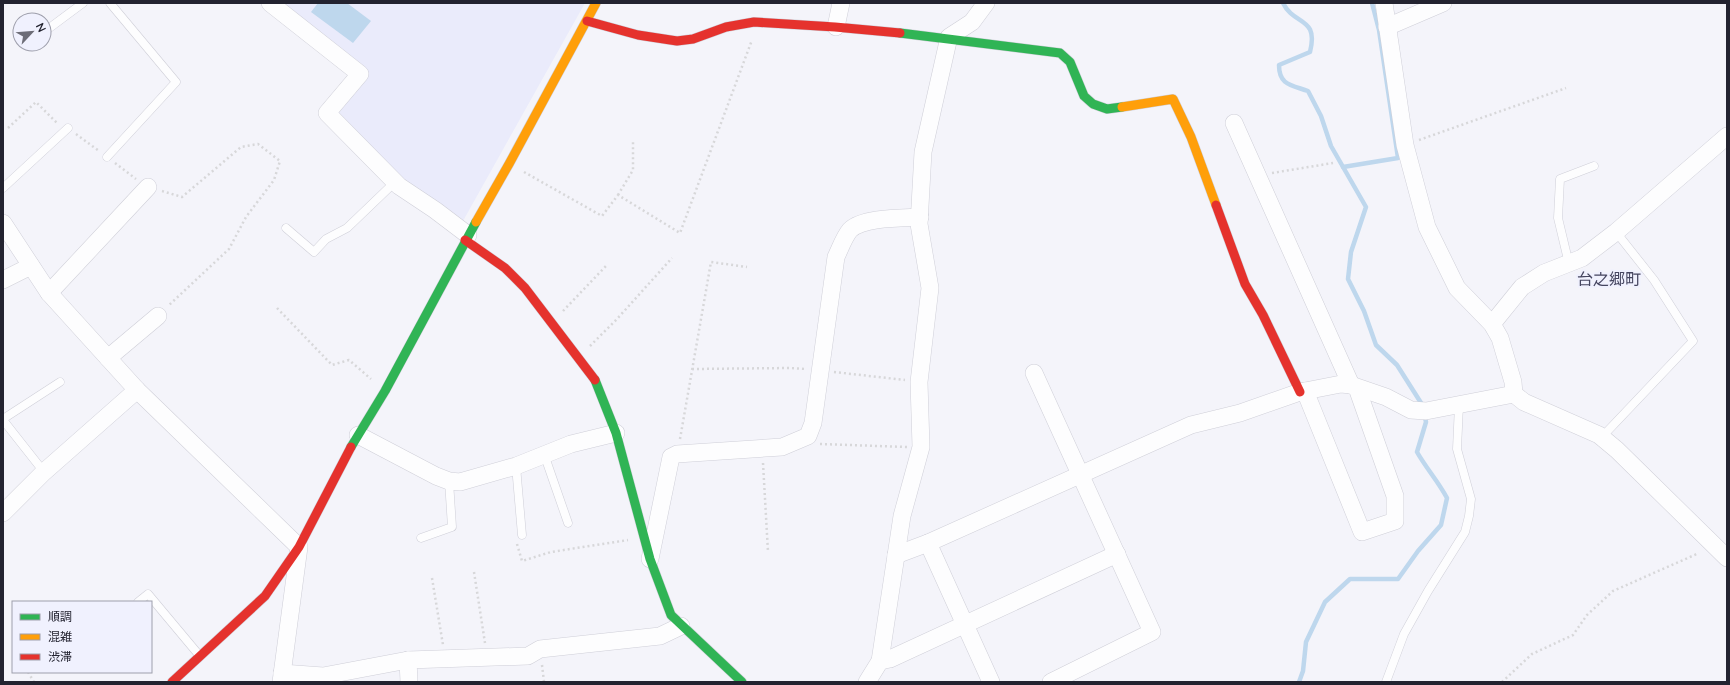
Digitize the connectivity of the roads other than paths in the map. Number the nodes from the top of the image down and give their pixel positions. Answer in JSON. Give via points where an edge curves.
{"nodes":[{"id":1,"x":84,"y":3,"type":"edge"},
{"id":2,"x":110,"y":3,"type":"edge"},
{"id":3,"x":596,"y":3,"type":"edge"},
{"id":4,"x":841,"y":3,"type":"edge"},
{"id":5,"x":986,"y":3,"type":"edge"},
{"id":6,"x":1384,"y":3,"type":"edge"},
{"id":7,"x":1443,"y":3,"type":"edge"},
{"id":8,"x":273,"y":4,"type":"edge"},
{"id":9,"x":586,"y":21,"type":"junction"},
{"id":10,"x":52,"y":26,"type":"edge"},
{"id":11,"x":836,"y":26,"type":"junction"},
{"id":12,"x":1387,"y":27,"type":"junction"},
{"id":13,"x":949,"y":38,"type":"junction"},
{"id":14,"x":1234,"y":123,"type":"dead end"},
{"id":15,"x":68,"y":128,"type":"road end"},
{"id":16,"x":1727,"y":136,"type":"edge"},
{"id":17,"x":107,"y":157,"type":"road end"},
{"id":18,"x":1594,"y":166,"type":"dead end"},
{"id":19,"x":395,"y":182,"type":"junction"},
{"id":20,"x":148,"y":187,"type":"road end"},
{"id":21,"x":3,"y":188,"type":"edge"},
{"id":22,"x":920,"y":217,"type":"junction"},
{"id":23,"x":3,"y":223,"type":"edge"},
{"id":24,"x":286,"y":228,"type":"dead end"},
{"id":25,"x":1616,"y":232,"type":"junction"},
{"id":26,"x":467,"y":238,"type":"junction"},
{"id":27,"x":1569,"y":264,"type":"junction"},
{"id":28,"x":31,"y":266,"type":"junction"},
{"id":29,"x":3,"y":280,"type":"edge"},
{"id":30,"x":49,"y":293,"type":"junction"},
{"id":31,"x":158,"y":316,"type":"road end"},
{"id":32,"x":1492,"y":324,"type":"junction"},
{"id":33,"x":108,"y":358,"type":"junction"},
{"id":34,"x":1034,"y":373,"type":"dead end"},
{"id":35,"x":60,"y":382,"type":"dead end"},
{"id":36,"x":1354,"y":386,"type":"junction"},
{"id":37,"x":137,"y":390,"type":"junction"},
{"id":38,"x":1302,"y":392,"type":"junction"},
{"id":39,"x":1514,"y":394,"type":"junction"},
{"id":40,"x":1459,"y":405,"type":"junction"},
{"id":41,"x":3,"y":420,"type":"edge"},
{"id":42,"x":616,"y":433,"type":"junction"},
{"id":43,"x":358,"y":435,"type":"junction"},
{"id":44,"x":1601,"y":438,"type":"junction"},
{"id":45,"x":544,"y":454,"type":"junction"},
{"id":46,"x":516,"y":466,"type":"junction"},
{"id":47,"x":44,"y":472,"type":"junction"},
{"id":48,"x":1081,"y":474,"type":"junction"},
{"id":49,"x":449,"y":481,"type":"junction"},
{"id":50,"x":3,"y":513,"type":"edge"},
{"id":51,"x":568,"y":523,"type":"dead end"},
{"id":52,"x":421,"y":538,"type":"dead end"},
{"id":53,"x":519,"y":538,"type":"road end"},
{"id":54,"x":928,"y":543,"type":"junction"},
{"id":55,"x":299,"y":547,"type":"junction"},
{"id":56,"x":896,"y":554,"type":"junction"},
{"id":57,"x":1117,"y":554,"type":"junction"},
{"id":58,"x":1727,"y":558,"type":"edge"},
{"id":59,"x":650,"y":559,"type":"junction"},
{"id":60,"x":139,"y":601,"type":"edge"},
{"id":61,"x":965,"y":624,"type":"junction"},
{"id":62,"x":681,"y":626,"type":"junction"},
{"id":63,"x":200,"y":656,"type":"junction"},
{"id":64,"x":408,"y":660,"type":"junction"},
{"id":65,"x":880,"y":661,"type":"junction"},
{"id":66,"x":281,"y":678,"type":"edge"},
{"id":67,"x":324,"y":679,"type":"edge"},
{"id":68,"x":172,"y":682,"type":"edge"},
{"id":69,"x":409,"y":682,"type":"edge"},
{"id":70,"x":742,"y":682,"type":"edge"},
{"id":71,"x":867,"y":682,"type":"edge"},
{"id":72,"x":991,"y":682,"type":"edge"},
{"id":73,"x":1051,"y":682,"type":"edge"},
{"id":74,"x":1386,"y":682,"type":"edge"}],
"edges":[{"from":1,"to":10,"type":"lane"},
{"from":2,"to":17,"type":"lane","via":[[176,82]]},
{"from":3,"to":9,"type":"street"},
{"from":4,"to":11,"type":"street"},
{"from":5,"to":13,"type":"street","via":[[972,22]]},
{"from":6,"to":12,"type":"street"},
{"from":7,"to":12,"type":"street"},
{"from":8,"to":19,"type":"street","via":[[360,74],[327,114]]},
{"from":9,"to":11,"type":"street","via":[[658,39],[691,40],[720,28],[744,23]]},
{"from":9,"to":26,"type":"street"},
{"from":11,"to":13,"type":"street"},
{"from":12,"to":32,"type":"street","via":[[1405,145],[1427,227],[1457,288]]},
{"from":13,"to":22,"type":"street","via":[[923,152]]},
{"from":13,"to":38,"type":"street","via":[[1060,53],[1070,62],[1084,96],[1094,104],[1107,109],[1173,99],[1191,137],[1245,284]]},
{"from":14,"to":36,"type":"street"},
{"from":15,"to":21,"type":"lane"},
{"from":16,"to":25,"type":"street"},
{"from":18,"to":27,"type":"lane","via":[[1560,179],[1558,218]]},
{"from":19,"to":24,"type":"lane","via":[[347,228],[326,239],[314,252]]},
{"from":19,"to":26,"type":"street"},
{"from":20,"to":30,"type":"street"},
{"from":22,"to":56,"type":"street","via":[[930,288],[919,382],[921,447],[902,516]]},
{"from":22,"to":59,"type":"street","via":[[861,223],[851,229],[843,241],[836,257],[813,423],[808,436],[782,447],[677,454],[671,457]]},
{"from":23,"to":28,"type":"street"},
{"from":25,"to":27,"type":"street","via":[[1582,258]]},
{"from":25,"to":44,"type":"lane","via":[[1654,280],[1693,341]]},
{"from":26,"to":42,"type":"street","via":[[513,275],[552,322],[596,381]]},
{"from":26,"to":43,"type":"street","via":[[385,391]]},
{"from":27,"to":32,"type":"street","via":[[1544,273],[1522,287]]},
{"from":28,"to":29,"type":"street"},
{"from":28,"to":30,"type":"street"},
{"from":30,"to":33,"type":"street"},
{"from":31,"to":33,"type":"street"},
{"from":32,"to":39,"type":"street","via":[[1500,338]]},
{"from":33,"to":37,"type":"street"},
{"from":34,"to":48,"type":"street"},
{"from":35,"to":41,"type":"lane"},
{"from":36,"to":38,"type":"street","via":[[1341,384]]},
{"from":36,"to":38,"type":"street","via":[[1395,496],[1395,521],[1362,532]]},
{"from":36,"to":40,"type":"street","via":[[1386,397],[1411,410],[1426,412]]},
{"from":37,"to":47,"type":"street"},
{"from":37,"to":55,"type":"street"},
{"from":38,"to":48,"type":"street","via":[[1240,413],[1191,425]]},
{"from":39,"to":40,"type":"street"},
{"from":39,"to":44,"type":"street","via":[[1524,402]]},
{"from":40,"to":74,"type":"lane","via":[[1457,449],[1470,499],[1465,532],[1404,634]]},
{"from":41,"to":47,"type":"lane"},
{"from":42,"to":45,"type":"street","via":[[571,444]]},
{"from":42,"to":59,"type":"street"},
{"from":43,"to":49,"type":"street"},
{"from":43,"to":55,"type":"street"},
{"from":44,"to":58,"type":"street"},
{"from":45,"to":46,"type":"street"},
{"from":45,"to":51,"type":"lane"},
{"from":46,"to":49,"type":"street","via":[[460,482]]},
{"from":46,"to":53,"type":"lane"},
{"from":47,"to":50,"type":"street"},
{"from":48,"to":54,"type":"street"},
{"from":48,"to":57,"type":"street"},
{"from":49,"to":52,"type":"lane","via":[[452,527]]},
{"from":54,"to":56,"type":"street"},
{"from":54,"to":61,"type":"street"},
{"from":55,"to":63,"type":"street","via":[[265,596]]},
{"from":55,"to":66,"type":"street"},
{"from":56,"to":65,"type":"street"},
{"from":57,"to":61,"type":"street"},
{"from":57,"to":73,"type":"street","via":[[1152,632]]},
{"from":59,"to":62,"type":"street","via":[[671,615]]},
{"from":60,"to":63,"type":"lane","via":[[148,594]]},
{"from":61,"to":65,"type":"street","via":[[890,659]]},
{"from":61,"to":72,"type":"street"},
{"from":62,"to":64,"type":"street","via":[[660,636],[540,649],[528,656]]},
{"from":62,"to":70,"type":"street"},
{"from":63,"to":68,"type":"street"},
{"from":64,"to":67,"type":"street"},
{"from":64,"to":69,"type":"street"},
{"from":65,"to":71,"type":"street"},
{"from":66,"to":67,"type":"street"}]}
